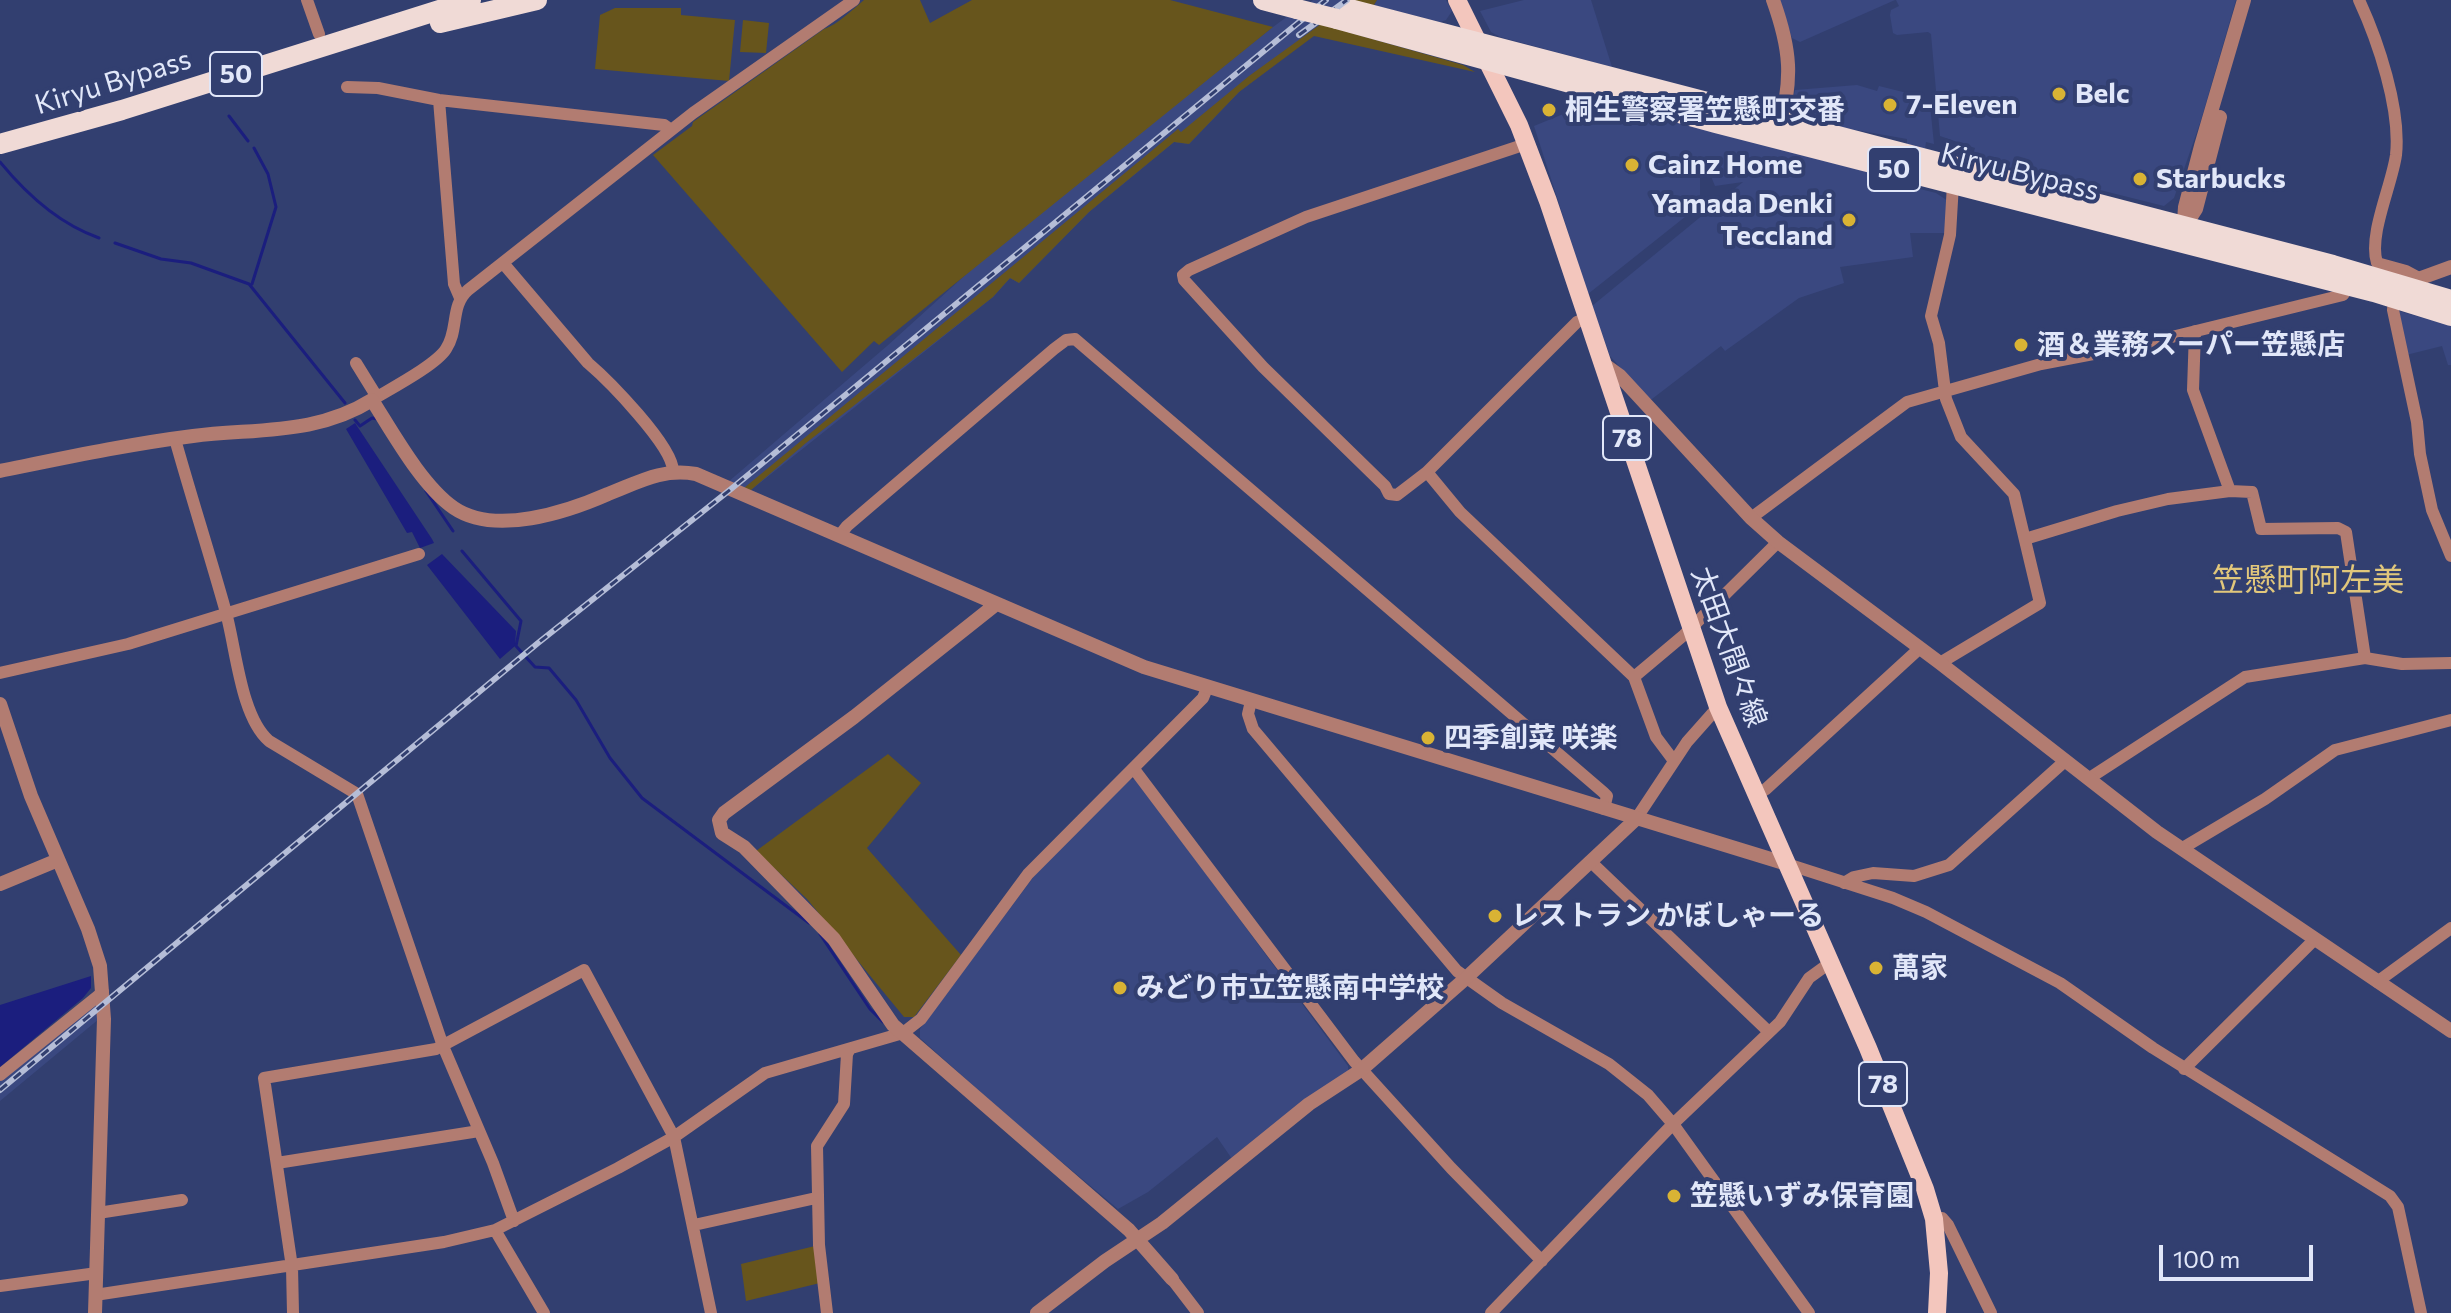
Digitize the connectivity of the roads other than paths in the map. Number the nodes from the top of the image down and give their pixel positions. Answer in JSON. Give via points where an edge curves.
{"nodes":[{"id":1,"x":424,"y":0,"type":"edge"},
{"id":2,"x":471,"y":0,"type":"edge"},
{"id":3,"x":537,"y":0,"type":"edge"},
{"id":4,"x":854,"y":0,"type":"edge"},
{"id":5,"x":1263,"y":0,"type":"edge"},
{"id":6,"x":1457,"y":0,"type":"edge"},
{"id":7,"x":1773,"y":0,"type":"edge"},
{"id":8,"x":2246,"y":0,"type":"edge"},
{"id":9,"x":2359,"y":0,"type":"edge"},
{"id":10,"x":311,"y":1,"type":"edge"},
{"id":11,"x":1305,"y":4,"type":"edge"},
{"id":12,"x":319,"y":34,"type":"junction"},
{"id":13,"x":1483,"y":52,"type":"junction"},
{"id":14,"x":347,"y":87,"type":"dead end"},
{"id":15,"x":177,"y":93,"type":"junction"},
{"id":16,"x":439,"y":100,"type":"junction"},
{"id":17,"x":0,"y":130,"type":"edge"},
{"id":18,"x":671,"y":130,"type":"junction"},
{"id":19,"x":1779,"y":130,"type":"junction"},
{"id":20,"x":0,"y":144,"type":"edge"},
{"id":21,"x":1526,"y":144,"type":"junction"},
{"id":22,"x":1953,"y":184,"type":"junction"},
{"id":23,"x":2183,"y":234,"type":"junction"},
{"id":24,"x":503,"y":263,"type":"junction"},
{"id":25,"x":2451,"y":267,"type":"edge"},
{"id":26,"x":2349,"y":286,"type":"junction"},
{"id":27,"x":2406,"y":287,"type":"junction"},
{"id":28,"x":460,"y":298,"type":"junction"},
{"id":29,"x":2451,"y":300,"type":"edge"},
{"id":30,"x":2451,"y":316,"type":"edge"},
{"id":31,"x":1586,"y":318,"type":"junction"},
{"id":32,"x":2195,"y":331,"type":"junction"},
{"id":33,"x":356,"y":363,"type":"dead end"},
{"id":34,"x":1602,"y":363,"type":"junction"},
{"id":35,"x":1945,"y":392,"type":"junction"},
{"id":36,"x":375,"y":399,"type":"junction"},
{"id":37,"x":175,"y":439,"type":"junction"},
{"id":38,"x":0,"y":471,"type":"edge"},
{"id":39,"x":673,"y":471,"type":"junction"},
{"id":40,"x":1427,"y":472,"type":"junction"},
{"id":41,"x":2230,"y":491,"type":"junction"},
{"id":42,"x":1751,"y":518,"type":"junction"},
{"id":43,"x":840,"y":535,"type":"junction"},
{"id":44,"x":2025,"y":539,"type":"junction"},
{"id":45,"x":1778,"y":542,"type":"junction"},
{"id":46,"x":419,"y":554,"type":"dead end"},
{"id":47,"x":2451,"y":556,"type":"edge"},
{"id":48,"x":995,"y":605,"type":"junction"},
{"id":49,"x":226,"y":613,"type":"junction"},
{"id":50,"x":1691,"y":627,"type":"junction"},
{"id":51,"x":1920,"y":648,"type":"junction"},
{"id":52,"x":2365,"y":658,"type":"junction"},
{"id":53,"x":1940,"y":663,"type":"junction"},
{"id":54,"x":2451,"y":663,"type":"edge"},
{"id":55,"x":0,"y":673,"type":"edge"},
{"id":56,"x":1634,"y":677,"type":"junction"},
{"id":57,"x":1207,"y":688,"type":"junction"},
{"id":58,"x":1251,"y":701,"type":"junction"},
{"id":59,"x":0,"y":704,"type":"edge"},
{"id":60,"x":1718,"y":707,"type":"junction"},
{"id":61,"x":2451,"y":720,"type":"edge"},
{"id":62,"x":1674,"y":761,"type":"junction"},
{"id":63,"x":2065,"y":761,"type":"junction"},
{"id":64,"x":1134,"y":769,"type":"junction"},
{"id":65,"x":2088,"y":779,"type":"junction"},
{"id":66,"x":1756,"y":795,"type":"junction"},
{"id":67,"x":1604,"y":809,"type":"junction"},
{"id":68,"x":1636,"y":819,"type":"junction"},
{"id":69,"x":2181,"y":849,"type":"junction"},
{"id":70,"x":58,"y":860,"type":"junction"},
{"id":71,"x":1591,"y":862,"type":"junction"},
{"id":72,"x":1787,"y":864,"type":"junction"},
{"id":73,"x":1844,"y":883,"type":"junction"},
{"id":74,"x":0,"y":884,"type":"edge"},
{"id":75,"x":2451,"y":928,"type":"edge"},
{"id":76,"x":2314,"y":940,"type":"junction"},
{"id":77,"x":1831,"y":962,"type":"junction"},
{"id":78,"x":1465,"y":979,"type":"junction"},
{"id":79,"x":2377,"y":982,"type":"junction"},
{"id":80,"x":103,"y":992,"type":"junction"},
{"id":81,"x":2451,"y":1031,"type":"edge"},
{"id":82,"x":1769,"y":1032,"type":"junction"},
{"id":83,"x":903,"y":1033,"type":"junction"},
{"id":84,"x":443,"y":1046,"type":"junction"},
{"id":85,"x":850,"y":1049,"type":"junction"},
{"id":86,"x":2184,"y":1069,"type":"junction"},
{"id":87,"x":1361,"y":1070,"type":"junction"},
{"id":88,"x":0,"y":1075,"type":"edge"},
{"id":89,"x":1673,"y":1124,"type":"junction"},
{"id":90,"x":479,"y":1131,"type":"junction"},
{"id":91,"x":674,"y":1137,"type":"junction"},
{"id":92,"x":277,"y":1163,"type":"junction"},
{"id":93,"x":816,"y":1198,"type":"junction"},
{"id":94,"x":182,"y":1200,"type":"dead end"},
{"id":95,"x":98,"y":1213,"type":"junction"},
{"id":96,"x":1934,"y":1219,"type":"junction"},
{"id":97,"x":514,"y":1221,"type":"junction"},
{"id":98,"x":694,"y":1225,"type":"junction"},
{"id":99,"x":495,"y":1230,"type":"junction"},
{"id":100,"x":1138,"y":1239,"type":"junction"},
{"id":101,"x":1542,"y":1261,"type":"junction"},
{"id":102,"x":292,"y":1267,"type":"junction"},
{"id":103,"x":97,"y":1273,"type":"junction"},
{"id":104,"x":1172,"y":1279,"type":"joint"},
{"id":105,"x":0,"y":1286,"type":"edge"},
{"id":106,"x":95,"y":1295,"type":"junction"},
{"id":107,"x":95,"y":1313,"type":"edge"},
{"id":108,"x":293,"y":1313,"type":"edge"},
{"id":109,"x":544,"y":1313,"type":"edge"},
{"id":110,"x":711,"y":1313,"type":"edge"},
{"id":111,"x":827,"y":1313,"type":"edge"},
{"id":112,"x":1037,"y":1313,"type":"edge"},
{"id":113,"x":1198,"y":1313,"type":"edge"},
{"id":114,"x":1491,"y":1313,"type":"edge"},
{"id":115,"x":1809,"y":1313,"type":"edge"},
{"id":116,"x":1937,"y":1313,"type":"edge"},
{"id":117,"x":1991,"y":1313,"type":"edge"},
{"id":118,"x":2421,"y":1313,"type":"edge"}],
"edges":[{"from":1,"to":12,"type":"highway","name":"Kiryu Bypass","number":"50"},
{"from":2,"to":15,"type":"highway","name":"Kiryu Bypass","number":"50"},
{"from":3,"to":15,"type":"highway","number":"50","via":[[420,28],[255,80]]},
{"from":4,"to":18,"type":"street"},
{"from":5,"to":11,"type":"highway","number":"50"},
{"from":6,"to":13,"type":"main road","name":"太田大間々線","number":"78"},
{"from":7,"to":19,"type":"street","via":[[1789,55],[1788,93]]},
{"from":8,"to":23,"type":"street","via":[[2201,146]]},
{"from":9,"to":27,"type":"street","via":[[2381,64],[2396,133],[2375,259],[2406,271]]},
{"from":10,"to":12,"type":"street"},
{"from":11,"to":13,"type":"highway","name":"Kiryu Bypass","number":"50"},
{"from":12,"to":17,"type":"highway","name":"Kiryu Bypass","number":"50"},
{"from":13,"to":19,"type":"highway","name":"Kiryu Bypass","number":"50"},
{"from":13,"to":21,"type":"main road","name":"太田大間々線","number":"78"},
{"from":14,"to":16,"type":"street"},
{"from":15,"to":20,"type":"highway","name":"Kiryu Bypass","number":"50"},
{"from":16,"to":18,"type":"street","via":[[664,125]]},
{"from":16,"to":28,"type":"street","via":[[454,284]]},
{"from":18,"to":24,"type":"street"},
{"from":19,"to":22,"type":"highway","name":"Kiryu Bypass","number":"50"},
{"from":19,"to":23,"type":"highway","name":"Kiryu Bypass","number":"50"},
{"from":21,"to":31,"type":"main road","name":"太田大間々線","number":"78"},
{"from":21,"to":40,"type":"street","via":[[1306,217],[1183,275],[1263,367],[1389,494],[1402,494]]},
{"from":22,"to":23,"type":"highway","name":"Kiryu Bypass","number":"50"},
{"from":22,"to":35,"type":"street","via":[[1951,229],[1931,316]]},
{"from":23,"to":26,"type":"highway","name":"Kiryu Bypass","number":"50"},
{"from":23,"to":27,"type":"highway","name":"Kiryu Bypass","number":"50"},
{"from":24,"to":28,"type":"street"},
{"from":24,"to":39,"type":"street","via":[[663,445]]},
{"from":25,"to":27,"type":"street"},
{"from":26,"to":27,"type":"highway","name":"Kiryu Bypass","number":"50"},
{"from":26,"to":32,"type":"street","via":[[2343,295]]},
{"from":27,"to":29,"type":"highway","name":"Kiryu Bypass","number":"50"},
{"from":27,"to":30,"type":"highway","name":"Kiryu Bypass","number":"50"},
{"from":27,"to":47,"type":"street","via":[[2393,310],[2428,492]]},
{"from":28,"to":36,"type":"street","via":[[442,354]]},
{"from":31,"to":34,"type":"main road","name":"太田大間々線","number":"78"},
{"from":31,"to":40,"type":"street"},
{"from":32,"to":35,"type":"street","via":[[2041,364]]},
{"from":32,"to":41,"type":"street","via":[[2193,390]]},
{"from":33,"to":36,"type":"street"},
{"from":34,"to":42,"type":"street"},
{"from":34,"to":50,"type":"main road","name":"太田大間々線","number":"78"},
{"from":35,"to":42,"type":"street","via":[[1903,404]]},
{"from":35,"to":44,"type":"street","via":[[1961,437],[2014,494]]},
{"from":36,"to":37,"type":"street","via":[[322,423]]},
{"from":36,"to":39,"type":"street","via":[[436,492],[452,507],[477,518],[516,519],[564,511]]},
{"from":37,"to":38,"type":"street"},
{"from":37,"to":49,"type":"street"},
{"from":39,"to":43,"type":"street","via":[[704,477]]},
{"from":40,"to":56,"type":"street","via":[[1460,512]]},
{"from":41,"to":44,"type":"street","via":[[2168,499]]},
{"from":41,"to":52,"type":"street","via":[[2252,492],[2261,529],[2346,532]]},
{"from":42,"to":45,"type":"street"},
{"from":43,"to":48,"type":"street"},
{"from":43,"to":67,"type":"street","via":[[1054,349],[1075,339],[1603,792]]},
{"from":44,"to":53,"type":"street","via":[[2040,603]]},
{"from":45,"to":50,"type":"street"},
{"from":45,"to":51,"type":"street"},
{"from":46,"to":49,"type":"street"},
{"from":48,"to":57,"type":"street"},
{"from":48,"to":83,"type":"street","via":[[719,820],[722,833],[744,847],[834,939]]},
{"from":49,"to":55,"type":"street","via":[[128,644]]},
{"from":49,"to":84,"type":"street","via":[[254,722],[262,734],[357,794]]},
{"from":50,"to":56,"type":"street"},
{"from":50,"to":60,"type":"main road","name":"太田大間々線","number":"78"},
{"from":51,"to":53,"type":"street"},
{"from":51,"to":66,"type":"street"},
{"from":52,"to":54,"type":"street"},
{"from":52,"to":65,"type":"street","via":[[2245,677]]},
{"from":53,"to":63,"type":"street"},
{"from":56,"to":62,"type":"street","via":[[1656,737]]},
{"from":57,"to":58,"type":"street"},
{"from":57,"to":64,"type":"street"},
{"from":58,"to":67,"type":"street"},
{"from":58,"to":78,"type":"street","via":[[1253,729]]},
{"from":59,"to":70,"type":"street"},
{"from":60,"to":62,"type":"street"},
{"from":60,"to":66,"type":"main road","name":"太田大間々線","number":"78"},
{"from":61,"to":69,"type":"street","via":[[2335,750]]},
{"from":62,"to":68,"type":"street"},
{"from":63,"to":65,"type":"street"},
{"from":63,"to":73,"type":"street","via":[[1949,865],[1914,876],[1873,873]]},
{"from":64,"to":83,"type":"street","via":[[1028,874],[921,1019]]},
{"from":64,"to":87,"type":"street"},
{"from":65,"to":69,"type":"street"},
{"from":66,"to":72,"type":"main road","name":"太田大間々線","number":"78"},
{"from":67,"to":68,"type":"street"},
{"from":68,"to":71,"type":"street"},
{"from":68,"to":72,"type":"street"},
{"from":69,"to":76,"type":"street"},
{"from":70,"to":74,"type":"street"},
{"from":70,"to":80,"type":"street","via":[[96,949]]},
{"from":71,"to":78,"type":"street"},
{"from":71,"to":82,"type":"street"},
{"from":72,"to":73,"type":"street"},
{"from":72,"to":77,"type":"main road","name":"太田大間々線","number":"78"},
{"from":73,"to":86,"type":"street","via":[[1926,912],[2060,983]]},
{"from":75,"to":79,"type":"street"},
{"from":76,"to":79,"type":"street"},
{"from":76,"to":86,"type":"street"},
{"from":77,"to":82,"type":"street","via":[[1809,978]]},
{"from":77,"to":96,"type":"main road","name":"太田大間々線","number":"78"},
{"from":78,"to":87,"type":"street"},
{"from":78,"to":89,"type":"street","via":[[1609,1064],[1648,1095]]},
{"from":79,"to":81,"type":"street"},
{"from":80,"to":88,"type":"street"},
{"from":80,"to":95,"type":"street"},
{"from":82,"to":89,"type":"street"},
{"from":83,"to":85,"type":"street"},
{"from":83,"to":100,"type":"street"},
{"from":84,"to":90,"type":"street"},
{"from":84,"to":91,"type":"street","via":[[584,970]]},
{"from":84,"to":92,"type":"street","via":[[264,1078]]},
{"from":85,"to":91,"type":"street","via":[[765,1073]]},
{"from":85,"to":93,"type":"street","via":[[844,1104],[817,1146]]},
{"from":86,"to":118,"type":"street","via":[[2390,1196],[2398,1207]]},
{"from":87,"to":100,"type":"street","via":[[1309,1104]]},
{"from":87,"to":101,"type":"street"},
{"from":89,"to":101,"type":"street"},
{"from":89,"to":115,"type":"street"},
{"from":90,"to":92,"type":"street"},
{"from":90,"to":97,"type":"street"},
{"from":91,"to":97,"type":"street"},
{"from":91,"to":98,"type":"street"},
{"from":92,"to":102,"type":"street"},
{"from":93,"to":98,"type":"street"},
{"from":93,"to":111,"type":"street"},
{"from":94,"to":95,"type":"street"},
{"from":95,"to":103,"type":"street"},
{"from":96,"to":116,"type":"main road","name":"太田大間々線","number":"78"},
{"from":96,"to":117,"type":"street","via":[[1942,1218],[1948,1225]]},
{"from":97,"to":99,"type":"street"},
{"from":98,"to":110,"type":"street"},
{"from":99,"to":102,"type":"street"},
{"from":99,"to":109,"type":"street"},
{"from":100,"to":104,"type":"street"},
{"from":100,"to":112,"type":"street"},
{"from":101,"to":114,"type":"street"},
{"from":102,"to":106,"type":"street"},
{"from":102,"to":108,"type":"street"},
{"from":103,"to":105,"type":"street"},
{"from":103,"to":106,"type":"street"},
{"from":104,"to":113,"type":"street"},
{"from":106,"to":107,"type":"street"}]}
